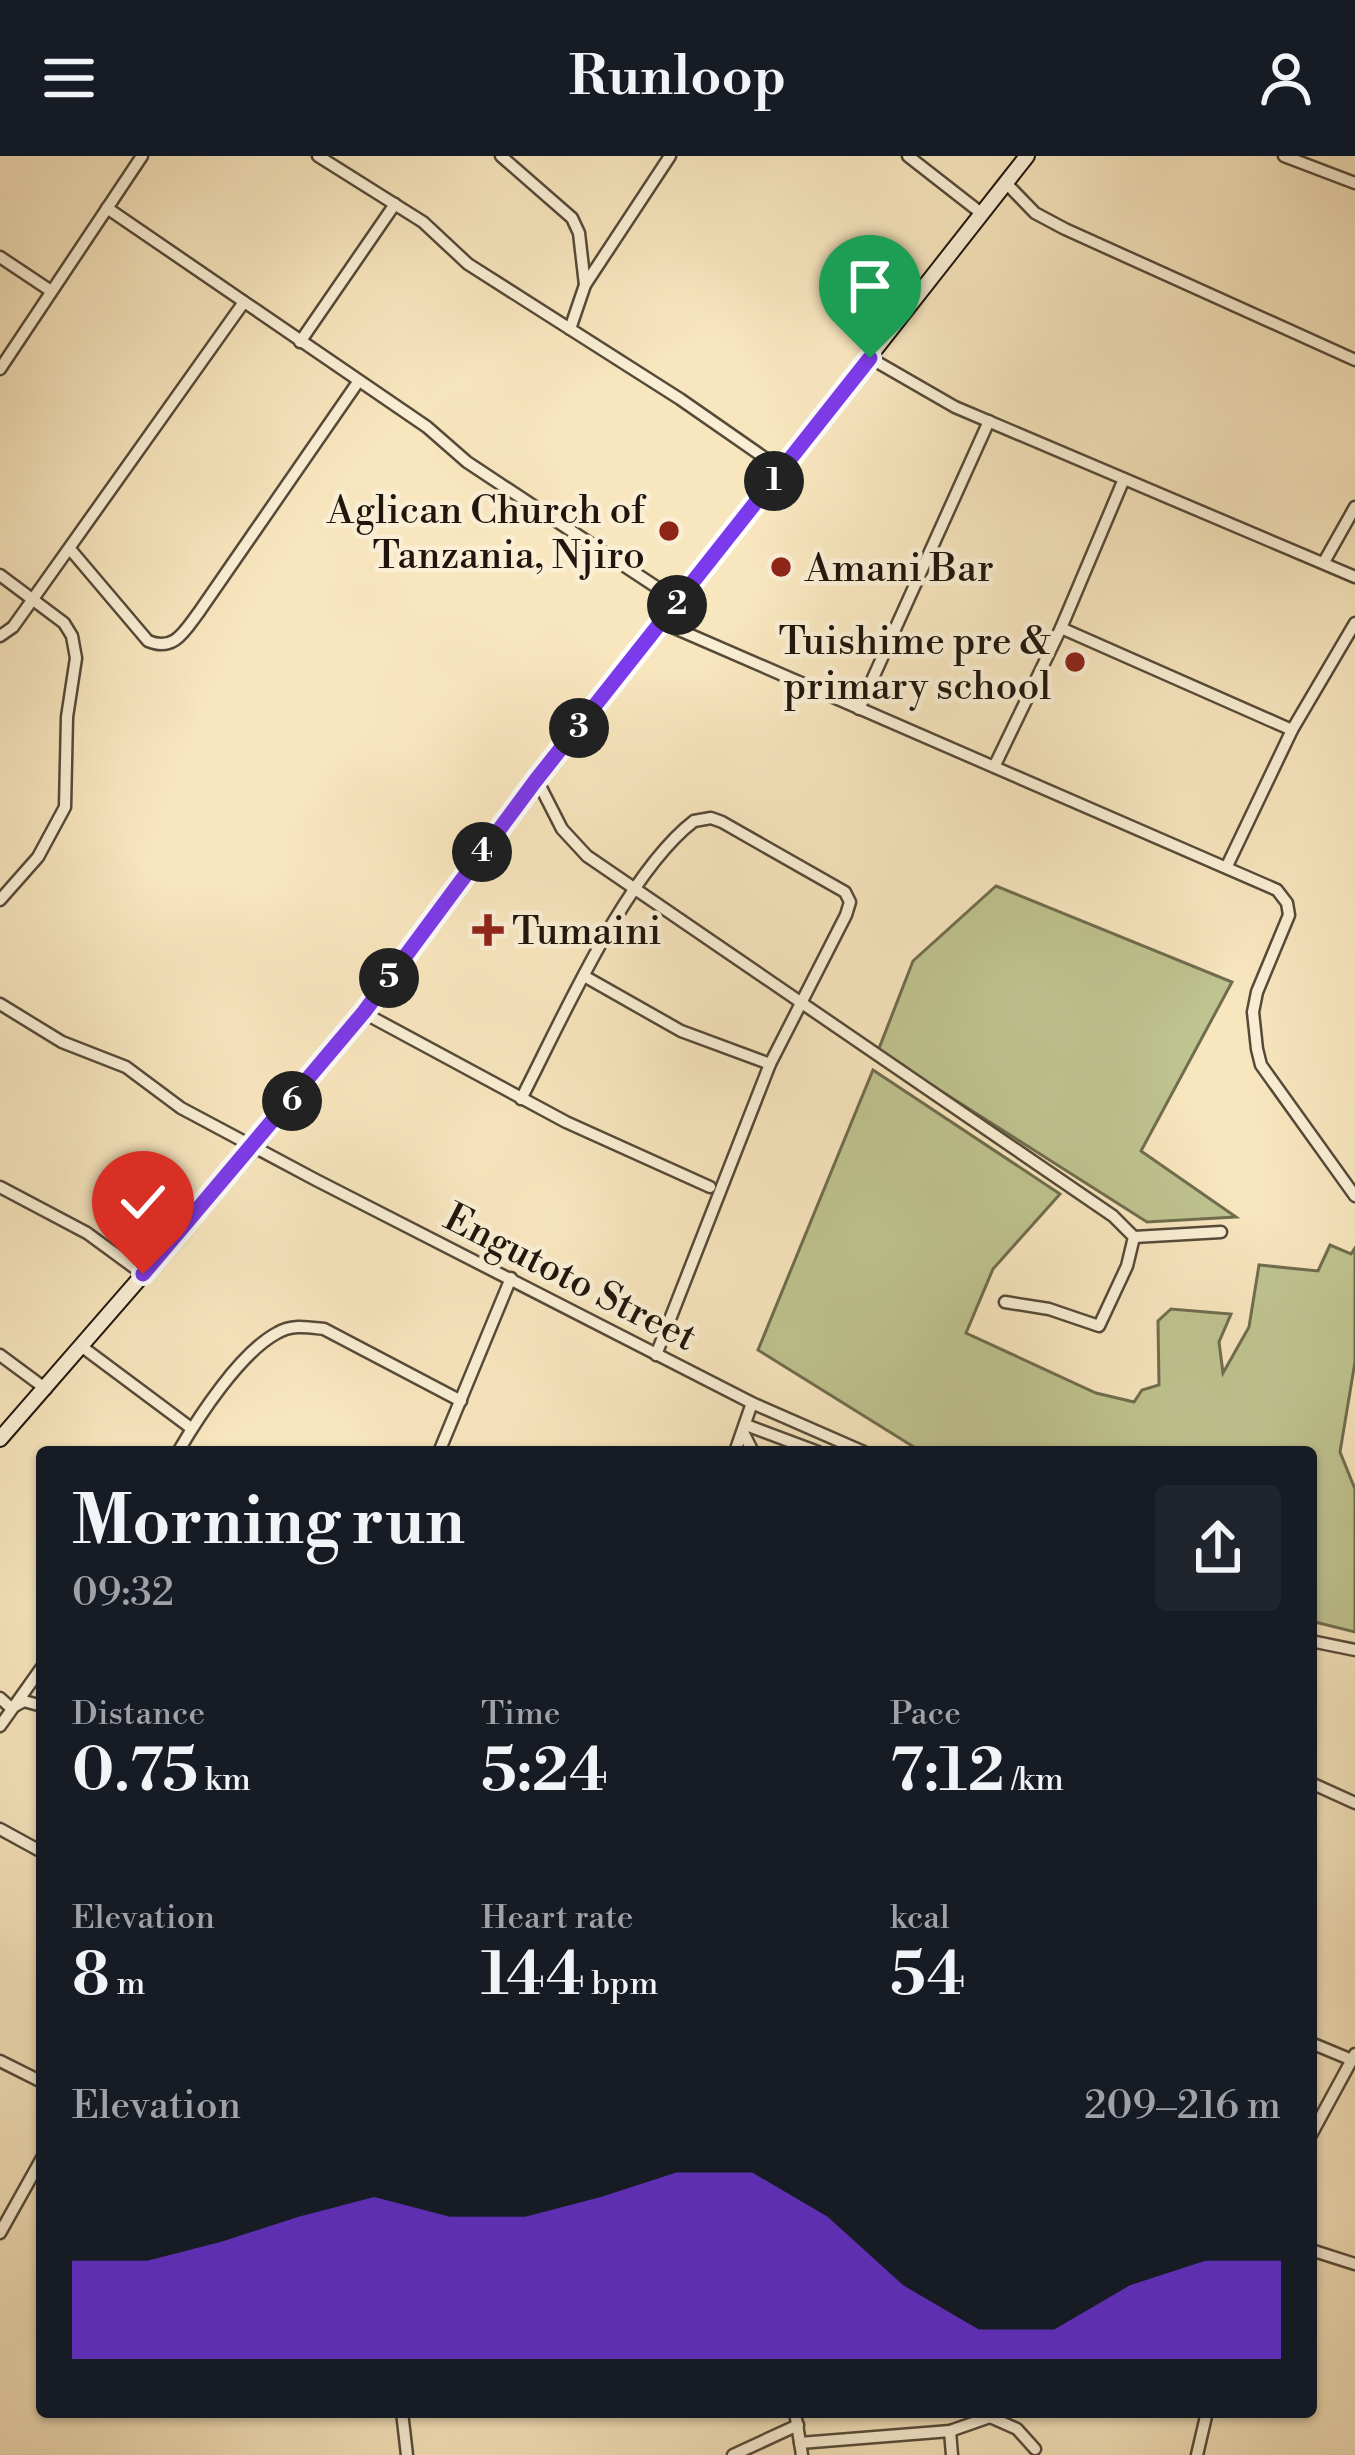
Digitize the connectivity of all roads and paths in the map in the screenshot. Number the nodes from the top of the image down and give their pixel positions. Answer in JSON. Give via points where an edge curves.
{"nodes":[{"id":1,"x":142,"y":156,"type":"edge"},
{"id":2,"x":318,"y":156,"type":"edge"},
{"id":3,"x":501,"y":156,"type":"edge"},
{"id":4,"x":670,"y":156,"type":"edge"},
{"id":5,"x":908,"y":156,"type":"edge"},
{"id":6,"x":1027,"y":156,"type":"edge"},
{"id":7,"x":1284,"y":156,"type":"edge"},
{"id":8,"x":1006,"y":182,"type":"junction"},
{"id":9,"x":1355,"y":183,"type":"edge"},
{"id":10,"x":395,"y":205,"type":"junction"},
{"id":11,"x":107,"y":208,"type":"junction"},
{"id":12,"x":982,"y":213,"type":"junction"},
{"id":13,"x":0,"y":257,"type":"edge"},
{"id":14,"x":585,"y":285,"type":"junction"},
{"id":15,"x":51,"y":291,"type":"junction"},
{"id":16,"x":244,"y":302,"type":"junction"},
{"id":17,"x":570,"y":329,"type":"junction"},
{"id":18,"x":300,"y":342,"type":"junction"},
{"id":19,"x":870,"y":358,"type":"junction"},
{"id":20,"x":1355,"y":360,"type":"edge"},
{"id":21,"x":0,"y":369,"type":"edge"},
{"id":22,"x":358,"y":382,"type":"junction"},
{"id":23,"x":989,"y":421,"type":"junction"},
{"id":24,"x":782,"y":470,"type":"junction"},
{"id":25,"x":1124,"y":479,"type":"junction"},
{"id":26,"x":1355,"y":507,"type":"edge"},
{"id":27,"x":70,"y":549,"type":"junction"},
{"id":28,"x":1324,"y":562,"type":"junction"},
{"id":29,"x":0,"y":575,"type":"edge"},
{"id":30,"x":1355,"y":577,"type":"edge"},
{"id":31,"x":33,"y":599,"type":"junction"},
{"id":32,"x":679,"y":602,"type":"junction"},
{"id":33,"x":663,"y":623,"type":"junction"},
{"id":34,"x":1355,"y":623,"type":"edge"},
{"id":35,"x":1061,"y":628,"type":"junction"},
{"id":36,"x":0,"y":636,"type":"edge"},
{"id":37,"x":859,"y":709,"type":"junction"},
{"id":38,"x":1292,"y":730,"type":"junction"},
{"id":39,"x":995,"y":765,"type":"junction"},
{"id":40,"x":536,"y":780,"type":"junction"},
{"id":41,"x":1227,"y":866,"type":"junction"},
{"id":42,"x":636,"y":888,"type":"junction"},
{"id":43,"x":0,"y":900,"type":"edge"},
{"id":44,"x":584,"y":976,"type":"junction"},
{"id":45,"x":803,"y":1003,"type":"junction"},
{"id":46,"x":0,"y":1004,"type":"edge"},
{"id":47,"x":364,"y":1012,"type":"junction"},
{"id":48,"x":770,"y":1064,"type":"junction"},
{"id":49,"x":521,"y":1099,"type":"junction"},
{"id":50,"x":254,"y":1147,"type":"junction"},
{"id":51,"x":0,"y":1187,"type":"edge"},
{"id":52,"x":710,"y":1187,"type":"dead end"},
{"id":53,"x":1355,"y":1196,"type":"edge"},
{"id":54,"x":1221,"y":1232,"type":"dead end"},
{"id":55,"x":1134,"y":1237,"type":"junction"},
{"id":56,"x":143,"y":1274,"type":"junction"},
{"id":57,"x":511,"y":1278,"type":"junction"},
{"id":58,"x":1005,"y":1302,"type":"dead end"},
{"id":59,"x":81,"y":1346,"type":"junction"},
{"id":60,"x":656,"y":1354,"type":"junction"},
{"id":61,"x":0,"y":1355,"type":"edge"},
{"id":62,"x":46,"y":1389,"type":"junction"},
{"id":63,"x":460,"y":1401,"type":"junction"},
{"id":64,"x":752,"y":1403,"type":"junction"},
{"id":65,"x":191,"y":1428,"type":"junction"},
{"id":66,"x":0,"y":1439,"type":"edge"},
{"id":67,"x":741,"y":1441,"type":"edge"},
{"id":68,"x":181,"y":1446,"type":"edge"},
{"id":69,"x":441,"y":1446,"type":"edge"},
{"id":70,"x":776,"y":1446,"type":"edge"},
{"id":71,"x":850,"y":1446,"type":"edge"},
{"id":72,"x":1317,"y":1642,"type":"edge"},
{"id":73,"x":1355,"y":1650,"type":"edge"},
{"id":74,"x":36,"y":1675,"type":"edge"},
{"id":75,"x":0,"y":1699,"type":"edge"},
{"id":76,"x":36,"y":1704,"type":"edge"},
{"id":77,"x":11,"y":1708,"type":"junction"},
{"id":78,"x":0,"y":1726,"type":"edge"},
{"id":79,"x":1317,"y":1786,"type":"edge"},
{"id":80,"x":1355,"y":1803,"type":"edge"},
{"id":81,"x":0,"y":1829,"type":"edge"},
{"id":82,"x":36,"y":1849,"type":"edge"},
{"id":83,"x":1317,"y":2045,"type":"edge"},
{"id":84,"x":1353,"y":2057,"type":"edge"},
{"id":85,"x":0,"y":2061,"type":"edge"},
{"id":86,"x":36,"y":2079,"type":"edge"},
{"id":87,"x":1317,"y":2124,"type":"edge"},
{"id":88,"x":36,"y":2169,"type":"edge"},
{"id":89,"x":0,"y":2234,"type":"edge"},
{"id":90,"x":1317,"y":2252,"type":"edge"},
{"id":91,"x":1355,"y":2264,"type":"edge"},
{"id":92,"x":403,"y":2418,"type":"edge"},
{"id":93,"x":987,"y":2418,"type":"edge"},
{"id":94,"x":992,"y":2418,"type":"edge"},
{"id":95,"x":1206,"y":2418,"type":"edge"},
{"id":96,"x":796,"y":2419,"type":"edge"},
{"id":97,"x":950,"y":2431,"type":"junction"},
{"id":98,"x":801,"y":2449,"type":"edge"},
{"id":99,"x":1035,"y":2450,"type":"dead end"},
{"id":100,"x":407,"y":2455,"type":"edge"},
{"id":101,"x":734,"y":2455,"type":"edge"},
{"id":102,"x":952,"y":2455,"type":"edge"},
{"id":103,"x":1197,"y":2455,"type":"edge"}],
"edges":[{"from":1,"to":11,"type":"street"},
{"from":2,"to":10,"type":"street"},
{"from":3,"to":14,"type":"street","via":[[572,218]]},
{"from":4,"to":14,"type":"street"},
{"from":5,"to":12,"type":"street"},
{"from":6,"to":8,"type":"street"},
{"from":7,"to":9,"type":"street"},
{"from":8,"to":12,"type":"street"},
{"from":8,"to":20,"type":"street","via":[[1035,213],[1065,229]]},
{"from":10,"to":17,"type":"street"},
{"from":10,"to":18,"type":"street"},
{"from":11,"to":15,"type":"street"},
{"from":11,"to":16,"type":"street"},
{"from":12,"to":19,"type":"street"},
{"from":13,"to":15,"type":"street"},
{"from":14,"to":17,"type":"street"},
{"from":15,"to":21,"type":"street"},
{"from":16,"to":18,"type":"street"},
{"from":16,"to":27,"type":"street"},
{"from":17,"to":24,"type":"street"},
{"from":18,"to":22,"type":"street"},
{"from":19,"to":23,"type":"street"},
{"from":19,"to":24,"type":"street"},
{"from":22,"to":27,"type":"street","via":[[170,645],[148,640]]},
{"from":22,"to":32,"type":"street"},
{"from":23,"to":25,"type":"street"},
{"from":23,"to":37,"type":"street"},
{"from":24,"to":32,"type":"street"},
{"from":25,"to":28,"type":"street"},
{"from":25,"to":35,"type":"street"},
{"from":26,"to":28,"type":"street"},
{"from":27,"to":31,"type":"street"},
{"from":28,"to":30,"type":"street"},
{"from":29,"to":31,"type":"street"},
{"from":31,"to":36,"type":"street"},
{"from":31,"to":43,"type":"street","via":[[64,622],[74,644],[68,794],[52,836]]},
{"from":32,"to":33,"type":"street"},
{"from":33,"to":37,"type":"street"},
{"from":33,"to":40,"type":"street"},
{"from":34,"to":38,"type":"street"},
{"from":35,"to":38,"type":"street"},
{"from":35,"to":39,"type":"street"},
{"from":37,"to":39,"type":"street"},
{"from":38,"to":41,"type":"street"},
{"from":39,"to":41,"type":"street"},
{"from":40,"to":42,"type":"street","via":[[571,841]]},
{"from":40,"to":47,"type":"street"},
{"from":41,"to":53,"type":"street","via":[[1264,881],[1287,903],[1287,924],[1257,992],[1257,1049]]},
{"from":42,"to":44,"type":"street"},
{"from":42,"to":45,"type":"street"},
{"from":42,"to":45,"type":"street","via":[[701,818],[836,884],[850,902],[847,915]]},
{"from":44,"to":48,"type":"street","via":[[681,1031]]},
{"from":44,"to":49,"type":"street"},
{"from":45,"to":48,"type":"street"},
{"from":45,"to":55,"type":"street"},
{"from":46,"to":50,"type":"street","name":"Engutoto Street","via":[[74,1048],[121,1064]]},
{"from":47,"to":49,"type":"street"},
{"from":47,"to":50,"type":"street"},
{"from":48,"to":60,"type":"street"},
{"from":49,"to":52,"type":"street"},
{"from":50,"to":56,"type":"street"},
{"from":50,"to":57,"type":"street","name":"Engutoto Street"},
{"from":51,"to":56,"type":"street","via":[[87,1232]]},
{"from":54,"to":55,"type":"street"},
{"from":55,"to":58,"type":"street","via":[[1100,1326]]},
{"from":56,"to":59,"type":"street"},
{"from":57,"to":60,"type":"street","name":"Engutoto Street"},
{"from":57,"to":63,"type":"street"},
{"from":59,"to":62,"type":"street"},
{"from":59,"to":65,"type":"street"},
{"from":60,"to":64,"type":"street","name":"Engutoto Street"},
{"from":61,"to":62,"type":"street"},
{"from":62,"to":66,"type":"street"},
{"from":63,"to":65,"type":"street","via":[[324,1329],[300,1326],[256,1348]]},
{"from":63,"to":69,"type":"street"},
{"from":64,"to":67,"type":"street"},
{"from":64,"to":71,"type":"street","name":"Engutoto Street"},
{"from":65,"to":68,"type":"street"},
{"from":67,"to":70,"type":"street"},
{"from":72,"to":73,"type":"street"},
{"from":74,"to":77,"type":"street"},
{"from":75,"to":77,"type":"street"},
{"from":76,"to":77,"type":"street"},
{"from":77,"to":78,"type":"street"},
{"from":79,"to":80,"type":"street"},
{"from":81,"to":82,"type":"street"},
{"from":83,"to":84,"type":"street"},
{"from":84,"to":87,"type":"street"},
{"from":85,"to":86,"type":"street"},
{"from":88,"to":89,"type":"street"},
{"from":90,"to":91,"type":"street"},
{"from":92,"to":100,"type":"street"},
{"from":93,"to":97,"type":"street"},
{"from":94,"to":99,"type":"street","via":[[1017,2429]]},
{"from":95,"to":103,"type":"street"},
{"from":96,"to":98,"type":"street"},
{"from":96,"to":101,"type":"street"},
{"from":97,"to":98,"type":"street"},
{"from":97,"to":102,"type":"street"}]}
